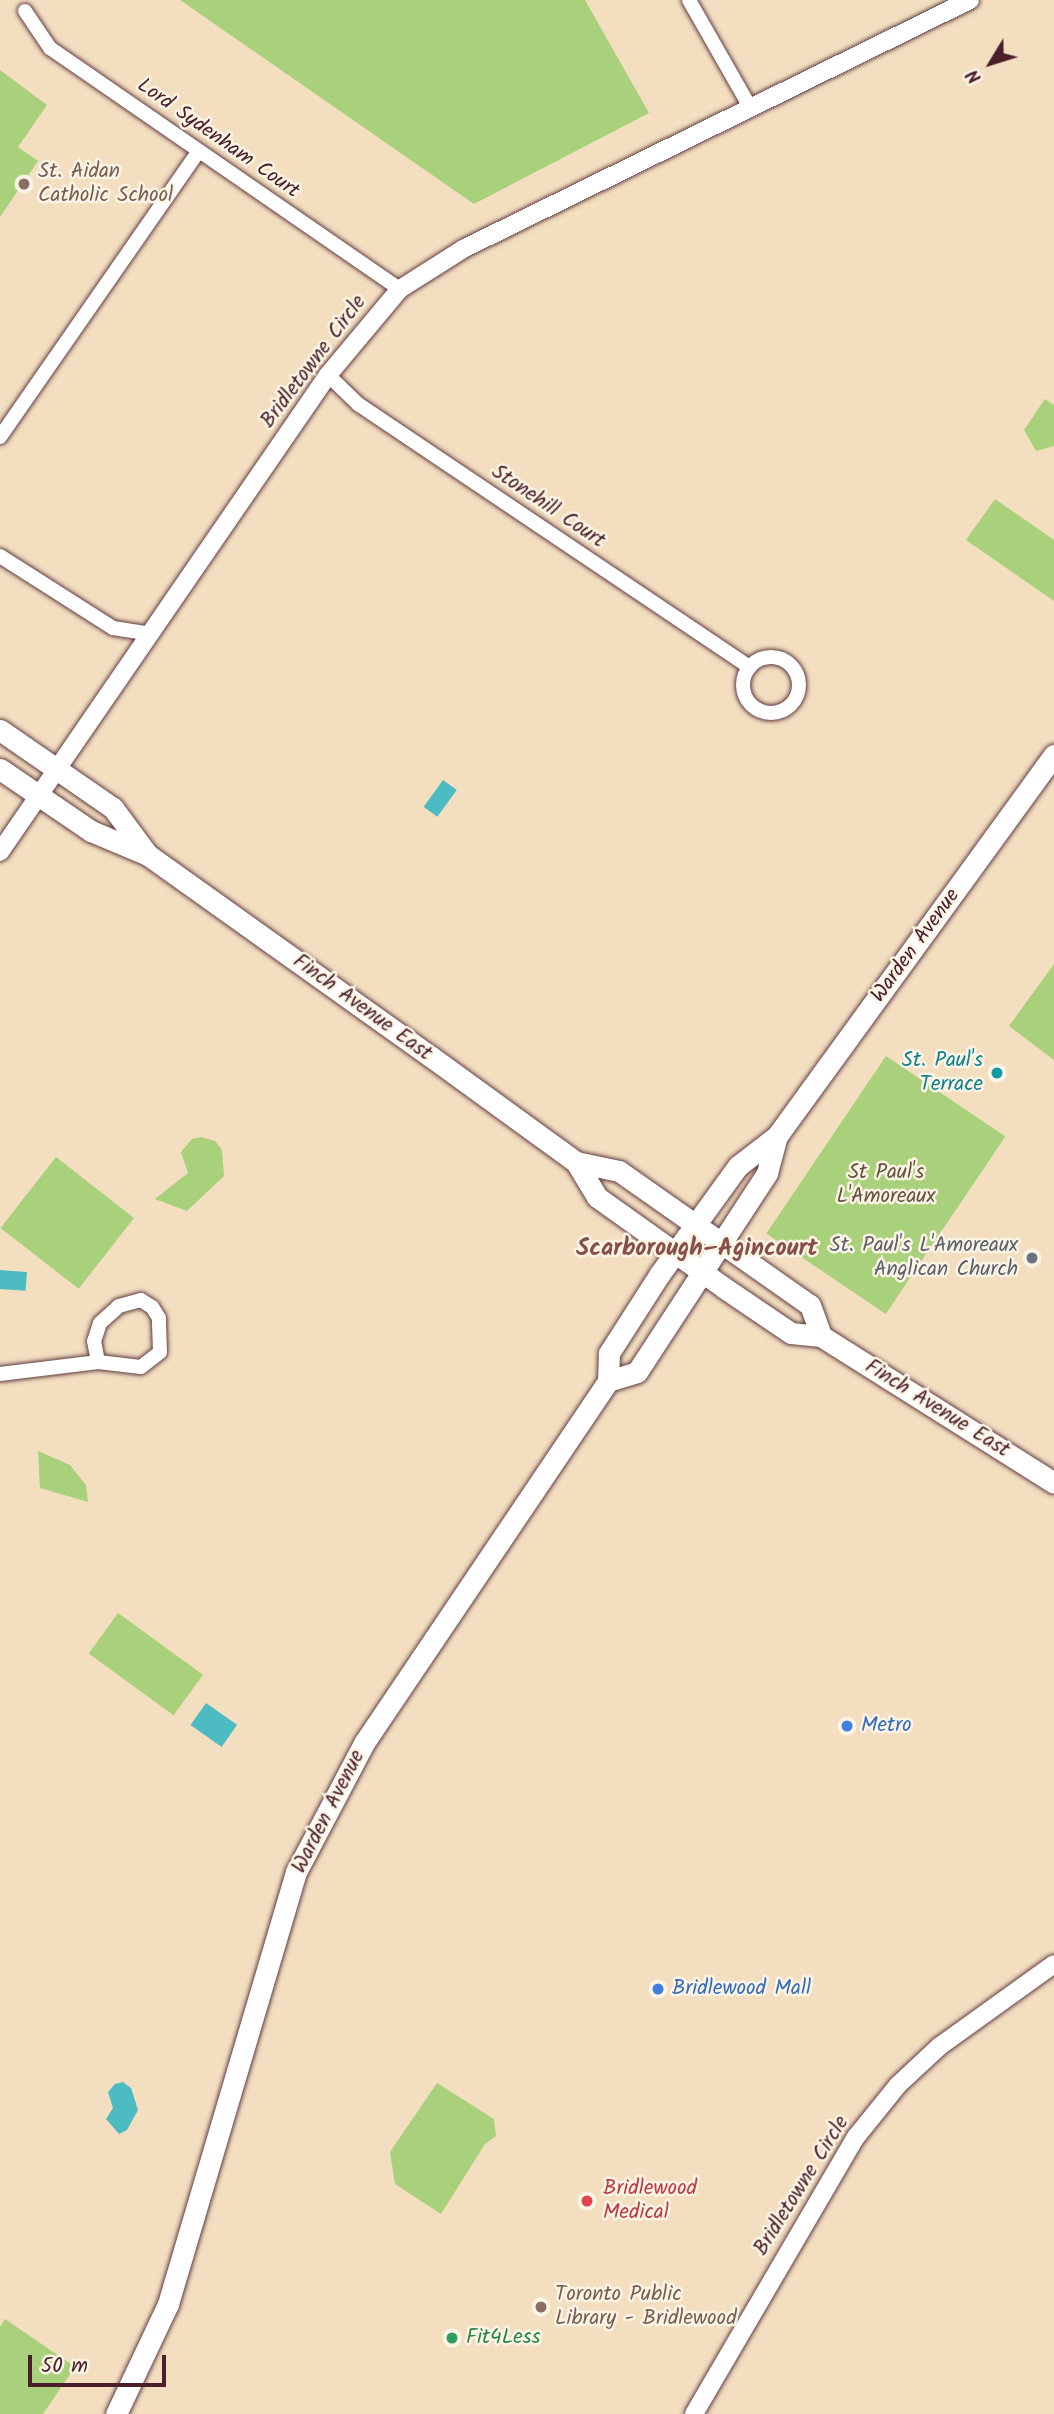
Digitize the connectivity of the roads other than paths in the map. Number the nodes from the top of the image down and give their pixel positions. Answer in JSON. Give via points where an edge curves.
{"nodes":[{"id":1,"x":689,"y":0,"type":"edge"},
{"id":2,"x":970,"y":0,"type":"edge"},
{"id":3,"x":25,"y":11,"type":"dead end"},
{"id":4,"x":750,"y":107,"type":"junction"},
{"id":5,"x":199,"y":151,"type":"junction"},
{"id":6,"x":400,"y":289,"type":"junction"},
{"id":7,"x":328,"y":375,"type":"junction"},
{"id":8,"x":0,"y":437,"type":"edge"},
{"id":9,"x":0,"y":556,"type":"edge"},
{"id":10,"x":150,"y":634,"type":"junction"},
{"id":11,"x":750,"y":667,"type":"junction"},
{"id":12,"x":0,"y":730,"type":"edge"},
{"id":13,"x":1054,"y":755,"type":"edge"},
{"id":14,"x":58,"y":768,"type":"junction"},
{"id":15,"x":0,"y":769,"type":"edge"},
{"id":16,"x":38,"y":796,"type":"junction"},
{"id":17,"x":0,"y":852,"type":"edge"},
{"id":18,"x":148,"y":855,"type":"junction"},
{"id":19,"x":777,"y":1136,"type":"junction"},
{"id":20,"x":576,"y":1162,"type":"junction"},
{"id":21,"x":695,"y":1226,"type":"junction"},
{"id":22,"x":720,"y":1243,"type":"junction"},
{"id":23,"x":675,"y":1254,"type":"junction"},
{"id":24,"x":701,"y":1272,"type":"junction"},
{"id":25,"x":821,"y":1336,"type":"junction"},
{"id":26,"x":98,"y":1362,"type":"junction"},
{"id":27,"x":0,"y":1374,"type":"edge"},
{"id":28,"x":608,"y":1381,"type":"junction"},
{"id":29,"x":1054,"y":1483,"type":"edge"},
{"id":30,"x":1054,"y":1964,"type":"edge"},
{"id":31,"x":116,"y":2414,"type":"edge"},
{"id":32,"x":694,"y":2414,"type":"edge"}],
"edges":[{"from":1,"to":4,"type":"street"},
{"from":2,"to":4,"type":"street","name":"Bridletowne Circle"},
{"from":3,"to":5,"type":"street","name":"Lord Sydenham Court","via":[[50,48]]},
{"from":4,"to":6,"type":"street","name":"Bridletowne Circle","via":[[463,249]]},
{"from":5,"to":6,"type":"street","name":"Lord Sydenham Court"},
{"from":5,"to":8,"type":"street"},
{"from":6,"to":7,"type":"street","name":"Bridletowne Circle"},
{"from":7,"to":10,"type":"street","name":"Bridletowne Circle"},
{"from":7,"to":11,"type":"street","name":"Stonehill Court","via":[[358,404]]},
{"from":9,"to":10,"type":"street","via":[[113,628]]},
{"from":10,"to":14,"type":"street","name":"Bridletowne Circle"},
{"from":11,"to":11,"type":"street","via":[[743,680],[752,706],[772,713],[792,705],[799,685],[791,665],[769,657]]},
{"from":12,"to":14,"type":"main road","name":"Finch Avenue East"},
{"from":13,"to":19,"type":"main road","name":"Warden Avenue"},
{"from":14,"to":16,"type":"street","name":"Bridletowne Circle"},
{"from":14,"to":18,"type":"main road","name":"Finch Avenue East","via":[[113,808]]},
{"from":15,"to":16,"type":"main road","name":"Finch Avenue East"},
{"from":16,"to":17,"type":"street","name":"Bridletowne Circle"},
{"from":16,"to":18,"type":"main road","name":"Finch Avenue East","via":[[91,831]]},
{"from":18,"to":20,"type":"main road","name":"Finch Avenue East"},
{"from":19,"to":21,"type":"main road","name":"Warden Avenue","via":[[738,1166]]},
{"from":19,"to":22,"type":"main road","name":"Warden Avenue","via":[[767,1173]]},
{"from":20,"to":21,"type":"main road","name":"Finch Avenue East","via":[[619,1171]]},
{"from":20,"to":23,"type":"main road","name":"Finch Avenue East","via":[[597,1197]]},
{"from":21,"to":22,"type":"main road","name":"Finch Avenue East"},
{"from":21,"to":23,"type":"main road","name":"Warden Avenue"},
{"from":22,"to":24,"type":"main road","name":"Warden Avenue"},
{"from":22,"to":25,"type":"main road","name":"Finch Avenue East","via":[[810,1305]]},
{"from":23,"to":24,"type":"main road","name":"Finch Avenue East"},
{"from":23,"to":28,"type":"main road","name":"Warden Avenue","via":[[610,1353]]},
{"from":24,"to":25,"type":"main road","name":"Finch Avenue East","via":[[791,1333]]},
{"from":24,"to":28,"type":"main road","name":"Warden Avenue","via":[[637,1372]]},
{"from":25,"to":29,"type":"main road","name":"Finch Avenue East"},
{"from":26,"to":26,"type":"street","via":[[141,1367],[160,1352],[159,1318],[152,1307],[141,1300],[119,1306],[100,1323],[94,1341]]},
{"from":26,"to":27,"type":"street"},
{"from":28,"to":31,"type":"main road","name":"Warden Avenue","via":[[364,1743],[296,1872],[168,2304]]},
{"from":30,"to":32,"type":"street","name":"Bridletowne Circle","via":[[940,2046],[898,2085],[856,2137]]}]}
